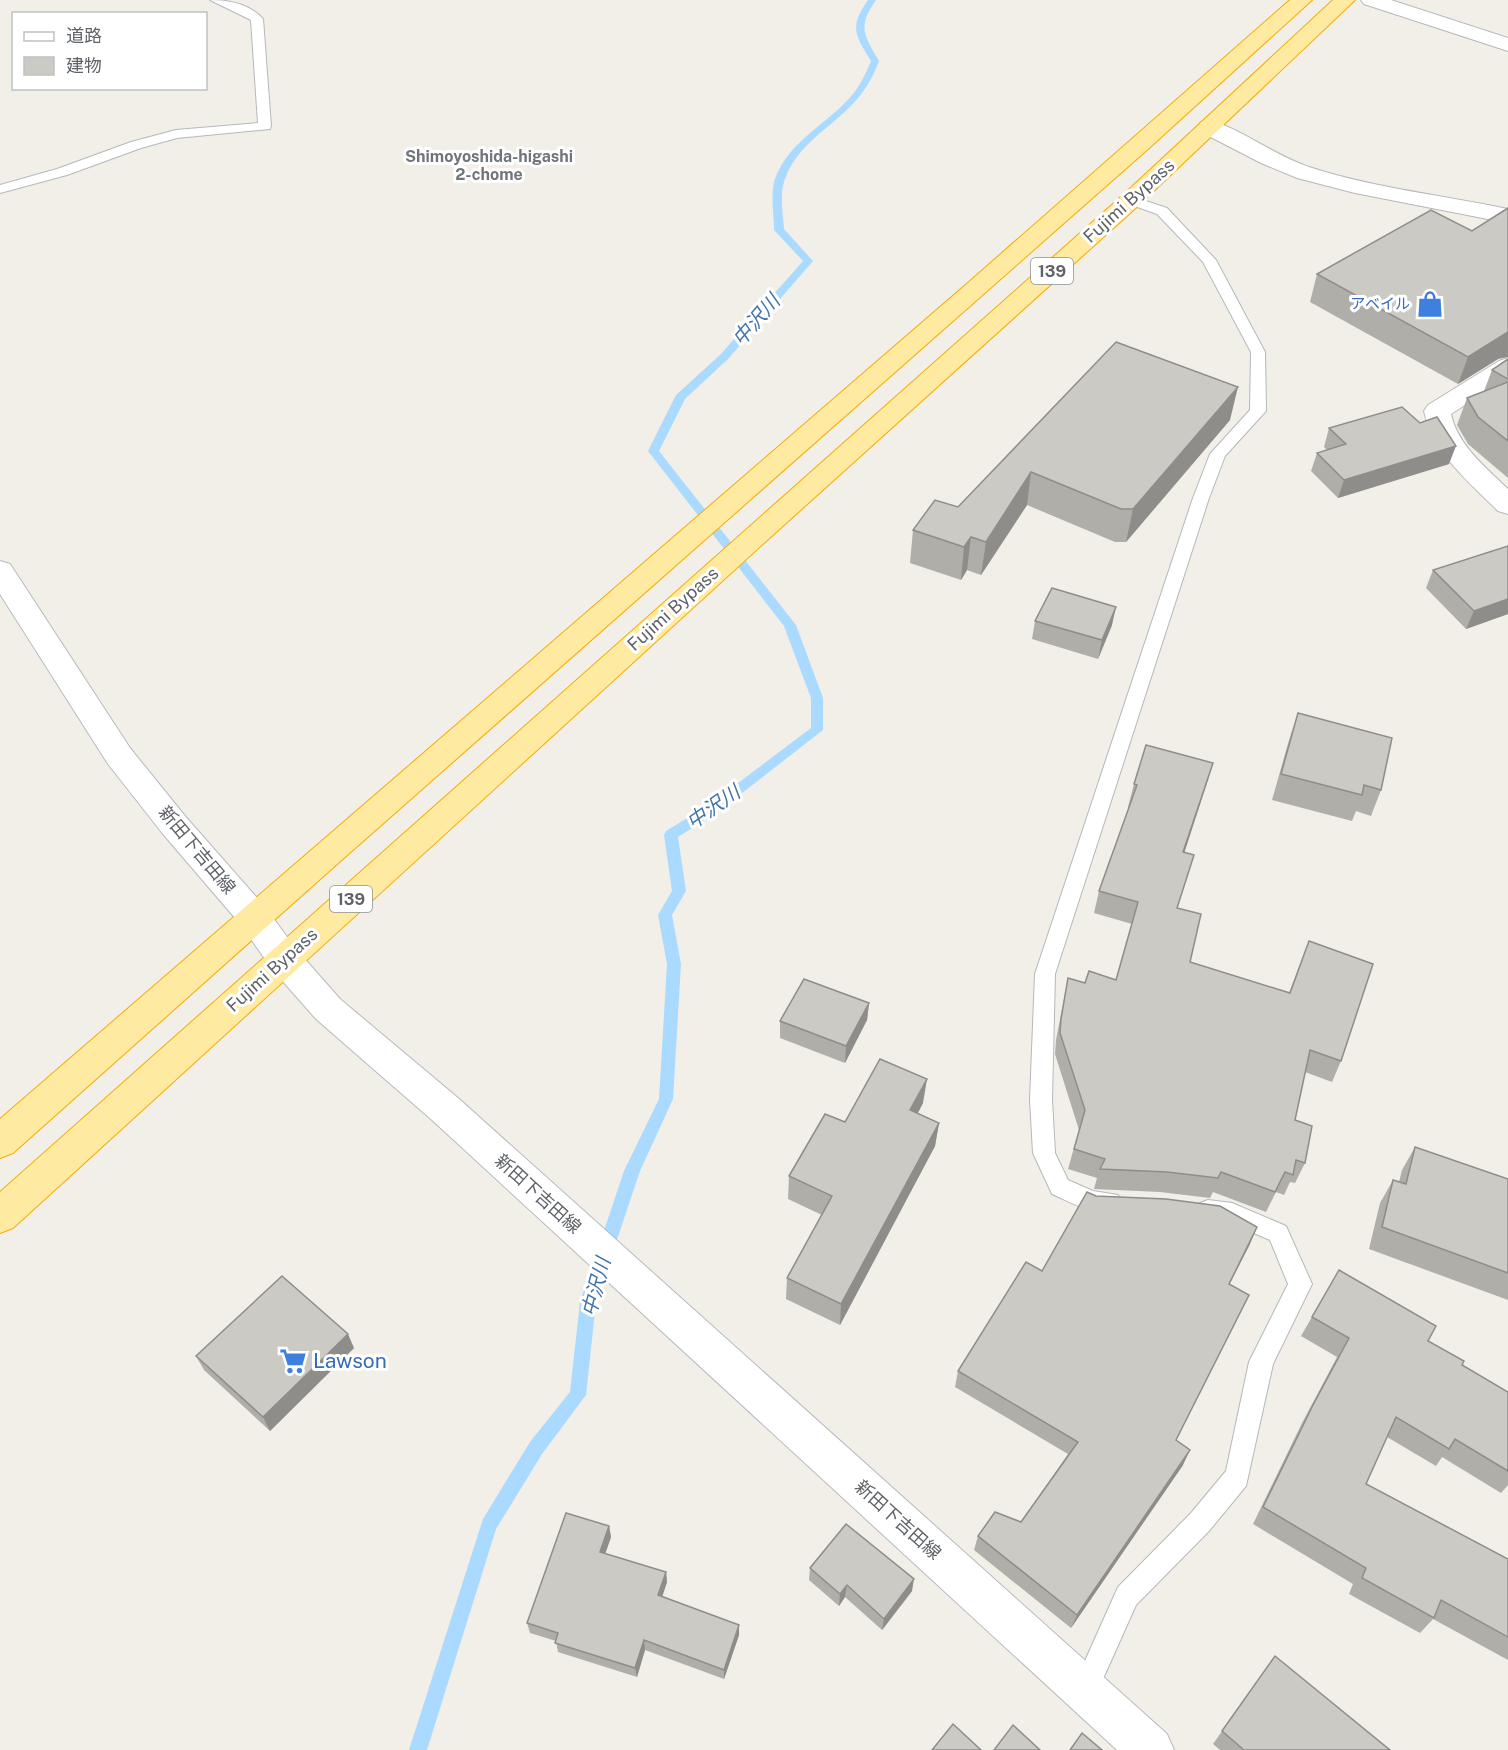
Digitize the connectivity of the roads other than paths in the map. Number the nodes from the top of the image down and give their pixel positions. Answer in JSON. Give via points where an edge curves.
{"nodes":[{"id":1,"x":216,"y":0,"type":"edge"},
{"id":2,"x":1302,"y":0,"type":"edge"},
{"id":3,"x":1345,"y":0,"type":"edge"},
{"id":4,"x":1371,"y":0,"type":"edge"},
{"id":5,"x":1508,"y":45,"type":"edge"},
{"id":6,"x":1209,"y":127,"type":"junction"},
{"id":7,"x":0,"y":189,"type":"edge"},
{"id":8,"x":1131,"y":200,"type":"junction"},
{"id":9,"x":1508,"y":216,"type":"edge"},
{"id":10,"x":1508,"y":366,"type":"edge"},
{"id":11,"x":1508,"y":505,"type":"edge"},
{"id":12,"x":0,"y":571,"type":"edge"},
{"id":13,"x":253,"y":916,"type":"junction"},
{"id":14,"x":284,"y":959,"type":"junction"},
{"id":15,"x":0,"y":1142,"type":"edge"},
{"id":16,"x":1128,"y":1203,"type":"edge"},
{"id":17,"x":1191,"y":1208,"type":"edge"},
{"id":18,"x":0,"y":1216,"type":"edge"},
{"id":19,"x":1085,"y":1690,"type":"junction"},
{"id":20,"x":1151,"y":1750,"type":"edge"}],
"edges":[{"from":1,"to":7,"type":"lane","via":[[257,19],[265,126],[176,134]]},
{"from":2,"to":13,"type":"highway","name":"Fujimi Bypass","number":"139","via":[[1072,206]]},
{"from":3,"to":6,"type":"highway","name":"Fujimi Bypass","number":"139"},
{"from":4,"to":5,"type":"main road"},
{"from":6,"to":8,"type":"highway","name":"Fujimi Bypass","number":"139"},
{"from":6,"to":9,"type":"main road","via":[[1302,172]]},
{"from":8,"to":14,"type":"highway","name":"Fujimi Bypass","number":"139"},
{"from":8,"to":16,"type":"lane","via":[[1162,211],[1209,261],[1258,351],[1258,411],[1218,454],[1205,487],[1045,974],[1041,1100],[1044,1153],[1060,1187],[1092,1201]]},
{"from":10,"to":11,"type":"main road","via":[[1437,411],[1437,422],[1465,461]]},
{"from":12,"to":13,"type":"main road","name":"新田下吉田線","via":[[119,756]]},
{"from":13,"to":14,"type":"main road","name":"新田下吉田線"},
{"from":13,"to":15,"type":"highway","name":"Fujimi Bypass","number":"139"},
{"from":14,"to":18,"type":"highway","name":"Fujimi Bypass","number":"139"},
{"from":14,"to":19,"type":"main road","name":"新田下吉田線","via":[[328,1009],[445,1109]]},
{"from":17,"to":19,"type":"lane","via":[[1232,1213],[1278,1233],[1300,1284],[1261,1362],[1237,1477],[1200,1522],[1127,1596]]},
{"from":19,"to":20,"type":"main road","name":"新田下吉田線"}]}
